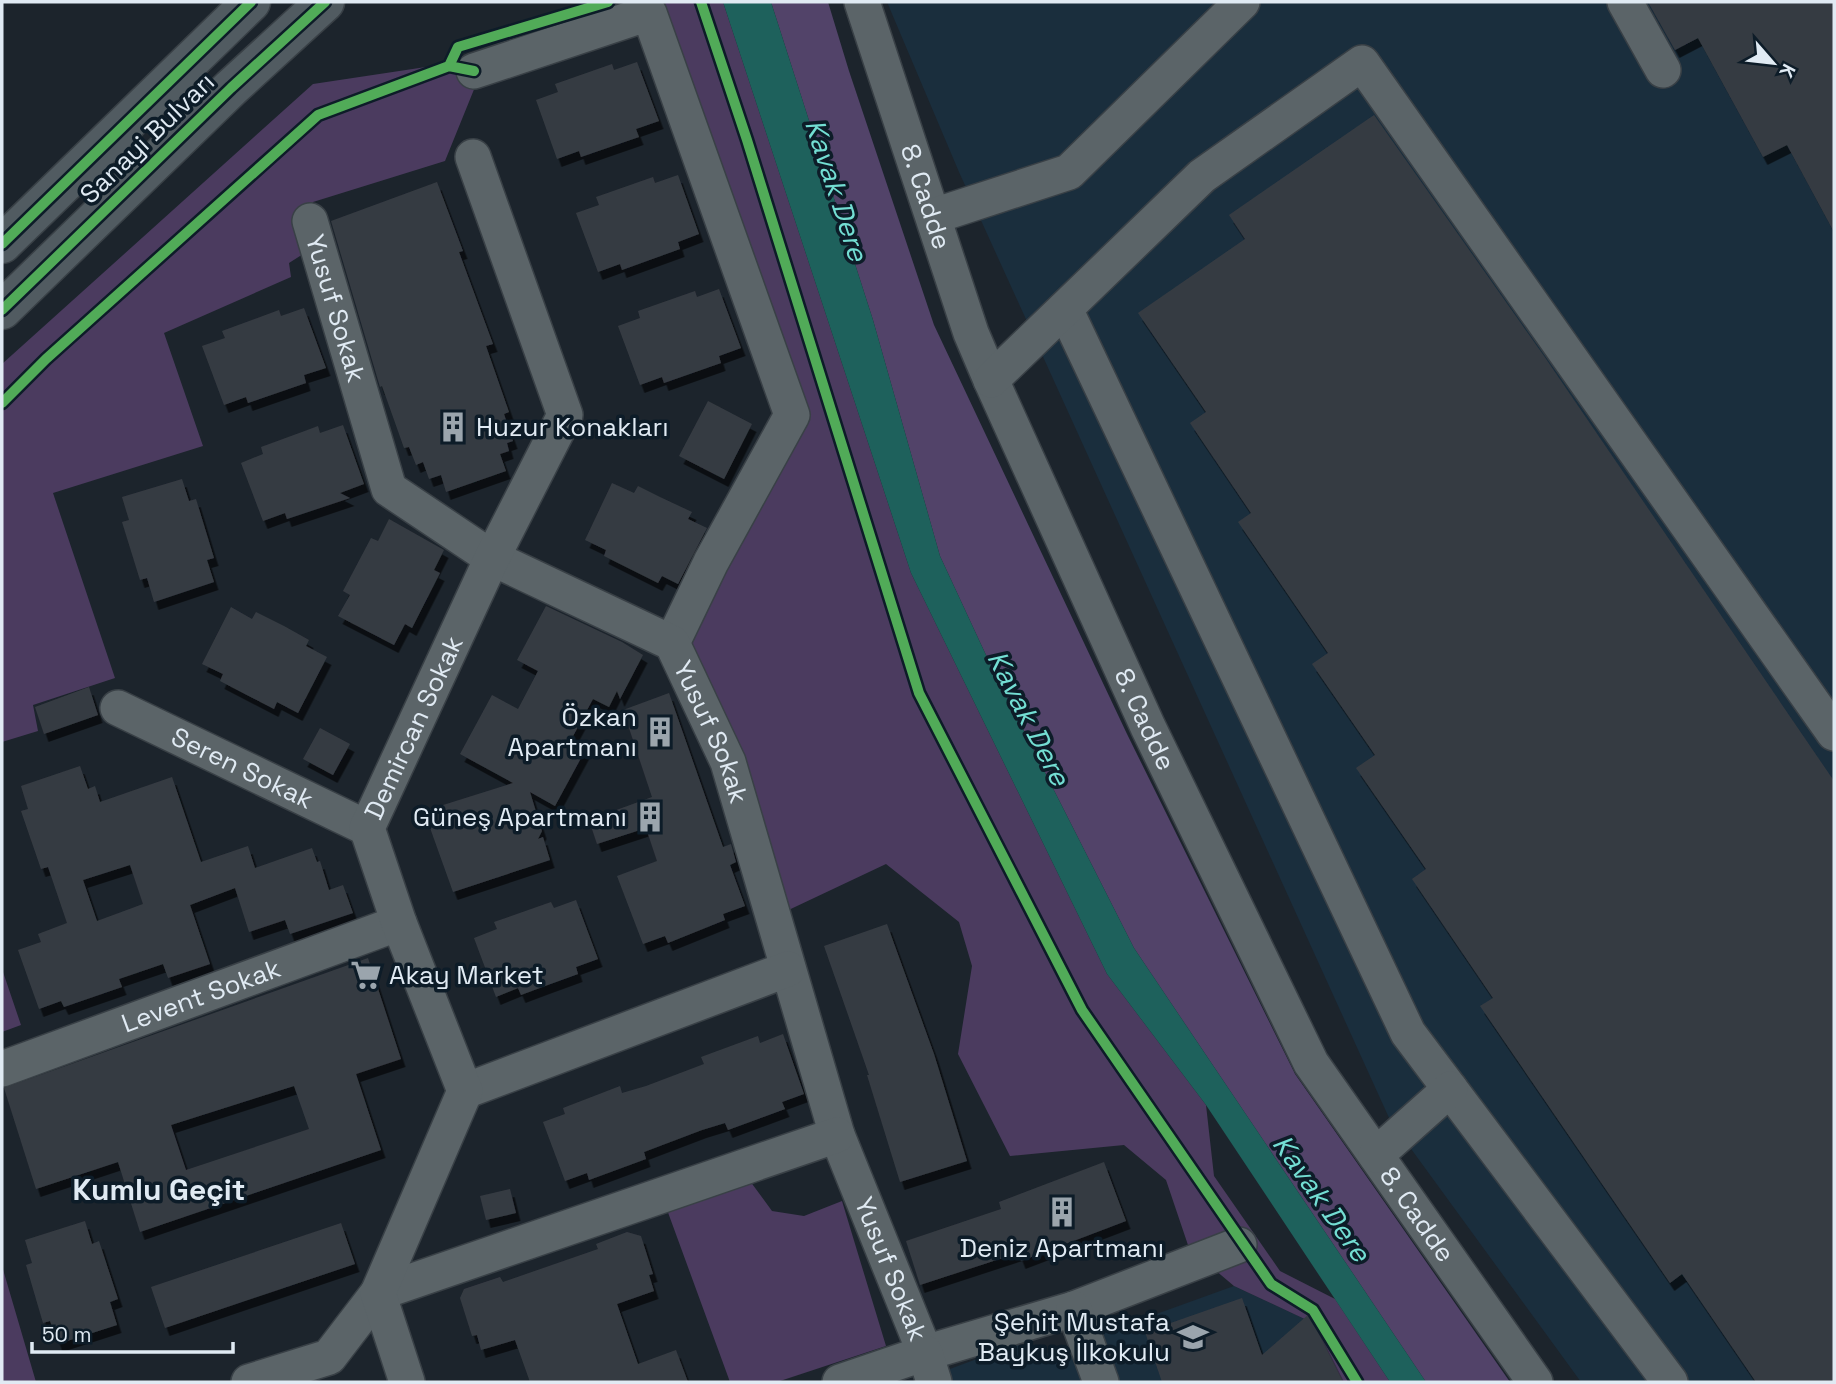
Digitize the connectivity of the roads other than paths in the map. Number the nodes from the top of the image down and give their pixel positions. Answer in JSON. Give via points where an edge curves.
{"nodes":[{"id":1,"x":251,"y":2,"type":"edge"},
{"id":2,"x":325,"y":2,"type":"edge"},
{"id":3,"x":862,"y":2,"type":"edge"},
{"id":4,"x":1242,"y":2,"type":"edge"},
{"id":5,"x":1625,"y":2,"type":"edge"},
{"id":6,"x":1663,"y":70,"type":"dead end"},
{"id":7,"x":474,"y":71,"type":"dead end"},
{"id":8,"x":473,"y":157,"type":"dead end"},
{"id":9,"x":934,"y":216,"type":"junction"},
{"id":10,"x":310,"y":221,"type":"dead end"},
{"id":11,"x":2,"y":244,"type":"edge"},
{"id":12,"x":1065,"y":309,"type":"junction"},
{"id":13,"x":2,"y":310,"type":"edge"},
{"id":14,"x":991,"y":380,"type":"junction"},
{"id":15,"x":492,"y":558,"type":"junction"},
{"id":16,"x":672,"y":643,"type":"junction"},
{"id":17,"x":118,"y":708,"type":"dead end"},
{"id":18,"x":1834,"y":733,"type":"edge"},
{"id":19,"x":367,"y":828,"type":"junction"},
{"id":20,"x":400,"y":923,"type":"junction"},
{"id":21,"x":788,"y":969,"type":"junction"},
{"id":22,"x":2,"y":1069,"type":"edge"},
{"id":23,"x":1450,"y":1089,"type":"junction"},
{"id":24,"x":466,"y":1091,"type":"junction"},
{"id":25,"x":837,"y":1135,"type":"junction"},
{"id":26,"x":1376,"y":1155,"type":"junction"},
{"id":27,"x":1239,"y":1245,"type":"dead end"},
{"id":28,"x":378,"y":1293,"type":"junction"},
{"id":29,"x":1074,"y":1309,"type":"junction"},
{"id":30,"x":930,"y":1367,"type":"edge"},
{"id":31,"x":301,"y":1374,"type":"edge"},
{"id":32,"x":249,"y":1382,"type":"edge"},
{"id":33,"x":407,"y":1382,"type":"edge"},
{"id":34,"x":840,"y":1382,"type":"edge"},
{"id":35,"x":1101,"y":1382,"type":"edge"},
{"id":36,"x":1535,"y":1382,"type":"edge"},
{"id":37,"x":1670,"y":1382,"type":"edge"}],
"edges":[{"from":1,"to":11,"type":"main road","name":"Sanayi Bulvarı"},
{"from":2,"to":13,"type":"main road","name":"Sanayi Bulvarı"},
{"from":3,"to":9,"type":"street","name":"8. Cadde"},
{"from":4,"to":9,"type":"street","via":[[1069,172]]},
{"from":5,"to":6,"type":"street"},
{"from":7,"to":16,"type":"street","via":[[649,13],[792,415]]},
{"from":8,"to":15,"type":"street","name":"Demircan Sokak","via":[[565,415]]},
{"from":9,"to":14,"type":"street","name":"8. Cadde"},
{"from":10,"to":15,"type":"street","name":"Yusuf Sokak","via":[[389,489]]},
{"from":12,"to":14,"type":"street"},
{"from":12,"to":18,"type":"street","via":[[1202,177],[1362,63]]},
{"from":12,"to":23,"type":"street","via":[[1408,1033]]},
{"from":14,"to":26,"type":"street","name":"8. Cadde","via":[[1147,727],[1311,1063]]},
{"from":15,"to":16,"type":"street","name":"Yusuf Sokak"},
{"from":15,"to":19,"type":"street","name":"Demircan Sokak"},
{"from":16,"to":21,"type":"street","name":"Yusuf Sokak","via":[[728,762]]},
{"from":17,"to":19,"type":"street","name":"Seren Sokak"},
{"from":19,"to":20,"type":"street","name":"Demircan Sokak"},
{"from":20,"to":22,"type":"street","name":"Levent Sokak"},
{"from":20,"to":24,"type":"street","name":"Demircan Sokak"},
{"from":21,"to":24,"type":"street"},
{"from":21,"to":25,"type":"street","name":"Yusuf Sokak"},
{"from":23,"to":26,"type":"street"},
{"from":23,"to":37,"type":"street"},
{"from":24,"to":28,"type":"street"},
{"from":25,"to":28,"type":"street"},
{"from":25,"to":30,"type":"street","name":"Yusuf Sokak"},
{"from":26,"to":36,"type":"street","name":"8. Cadde"},
{"from":27,"to":29,"type":"street"},
{"from":28,"to":31,"type":"street","via":[[329,1357]]},
{"from":28,"to":33,"type":"street"},
{"from":29,"to":30,"type":"street"},
{"from":29,"to":35,"type":"street"},
{"from":30,"to":34,"type":"street"},
{"from":31,"to":32,"type":"street"}]}
